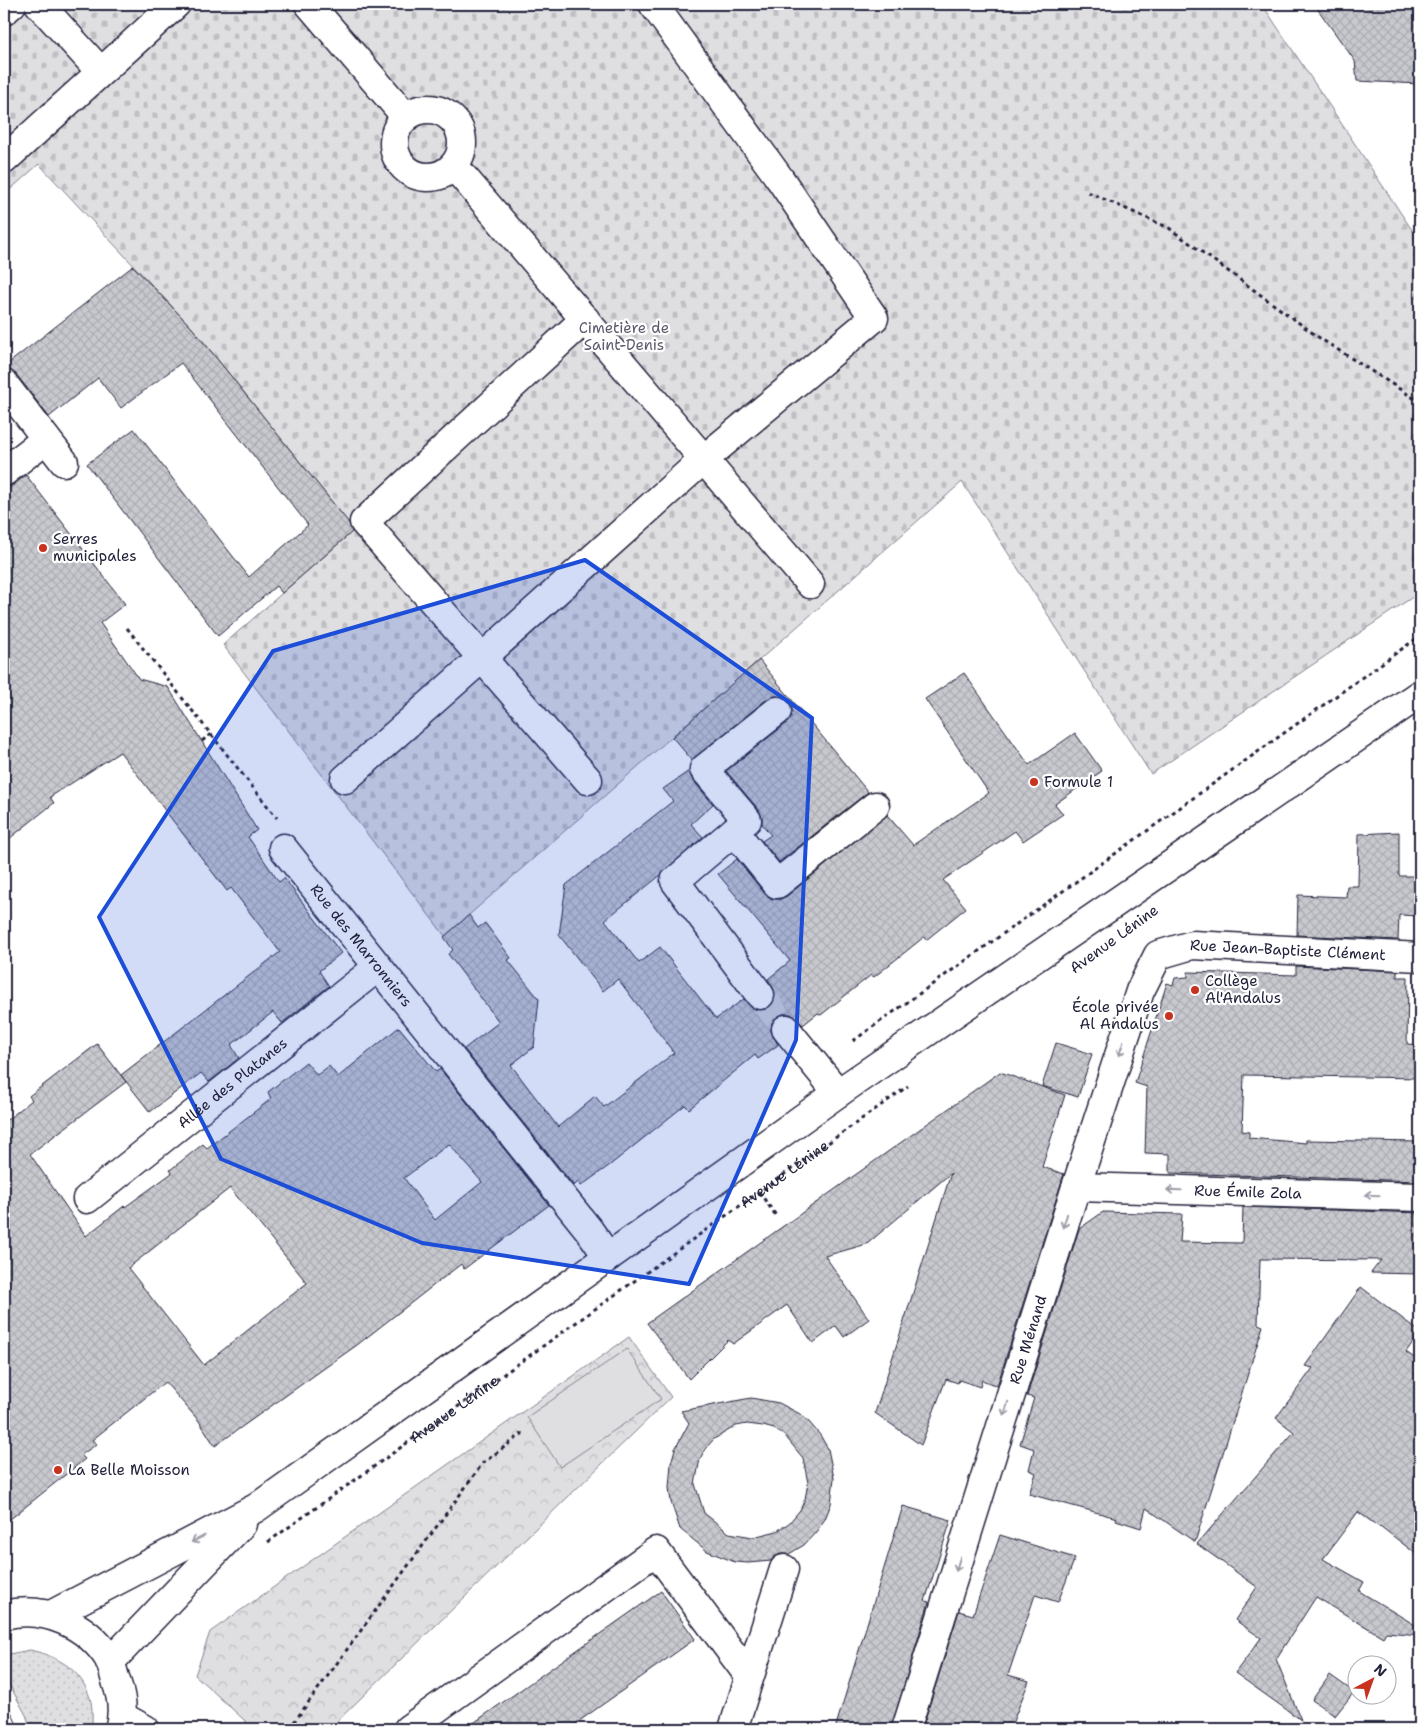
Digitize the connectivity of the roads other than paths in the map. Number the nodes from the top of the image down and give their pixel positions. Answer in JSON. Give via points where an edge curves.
{"nodes":[{"id":1,"x":12,"y":4,"type":"edge"},
{"id":2,"x":39,"y":4,"type":"edge"},
{"id":3,"x":176,"y":4,"type":"edge"},
{"id":4,"x":309,"y":4,"type":"edge"},
{"id":5,"x":653,"y":4,"type":"edge"},
{"id":6,"x":4,"y":11,"type":"edge"},
{"id":7,"x":100,"y":71,"type":"junction"},
{"id":8,"x":406,"y":117,"type":"junction"},
{"id":9,"x":4,"y":160,"type":"edge"},
{"id":10,"x":454,"y":166,"type":"junction"},
{"id":11,"x":584,"y":319,"type":"junction"},
{"id":12,"x":4,"y":384,"type":"edge"},
{"id":13,"x":46,"y":439,"type":"junction"},
{"id":14,"x":704,"y":459,"type":"junction"},
{"id":15,"x":64,"y":462,"type":"dead end"},
{"id":16,"x":4,"y":472,"type":"edge"},
{"id":17,"x":810,"y":584,"type":"dead end"},
{"id":18,"x":482,"y":658,"type":"junction"},
{"id":19,"x":1419,"y":694,"type":"edge"},
{"id":20,"x":777,"y":710,"type":"dead end"},
{"id":21,"x":345,"y":779,"type":"dead end"},
{"id":22,"x":588,"y":780,"type":"dead end"},
{"id":23,"x":875,"y":806,"type":"dead end"},
{"id":24,"x":734,"y":831,"type":"junction"},
{"id":25,"x":283,"y":848,"type":"road end"},
{"id":26,"x":1158,"y":955,"type":"joint"},
{"id":27,"x":1420,"y":957,"type":"edge"},
{"id":28,"x":378,"y":967,"type":"junction"},
{"id":29,"x":760,"y":995,"type":"tunnel mouth"},
{"id":30,"x":786,"y":1030,"type":"tunnel mouth"},
{"id":31,"x":838,"y":1093,"type":"junction"},
{"id":32,"x":1076,"y":1187,"type":"junction"},
{"id":33,"x":1420,"y":1197,"type":"edge"},
{"id":34,"x":87,"y":1199,"type":"dead end"},
{"id":35,"x":608,"y":1257,"type":"junction"},
{"id":36,"x":256,"y":1508,"type":"junction"},
{"id":37,"x":784,"y":1569,"type":"dead end"},
{"id":38,"x":8,"y":1609,"type":"edge"},
{"id":39,"x":51,"y":1615,"type":"junction"},
{"id":40,"x":110,"y":1662,"type":"junction"},
{"id":41,"x":749,"y":1676,"type":"junction"},
{"id":42,"x":129,"y":1725,"type":"edge"},
{"id":43,"x":408,"y":1729,"type":"edge"},
{"id":44,"x":733,"y":1729,"type":"edge"},
{"id":45,"x":906,"y":1729,"type":"edge"}],
"edges":[{"from":1,"to":6,"type":"street"},
{"from":2,"to":7,"type":"street"},
{"from":3,"to":7,"type":"street"},
{"from":4,"to":8,"type":"street"},
{"from":5,"to":14,"type":"street","via":[[780,179],[874,318]]},
{"from":7,"to":9,"type":"street"},
{"from":8,"to":10,"type":"street","via":[[416,111],[438,110],[456,124],[462,145]]},
{"from":8,"to":10,"type":"street","via":[[394,136],[397,158],[403,167],[412,174],[435,177]]},
{"from":10,"to":11,"type":"street"},
{"from":11,"to":14,"type":"street"},
{"from":11,"to":18,"type":"street","via":[[364,522]]},
{"from":12,"to":13,"type":"street"},
{"from":13,"to":15,"type":"street"},
{"from":13,"to":16,"type":"street"},
{"from":14,"to":17,"type":"street"},
{"from":14,"to":18,"type":"street"},
{"from":18,"to":21,"type":"street"},
{"from":18,"to":22,"type":"street"},
{"from":19,"to":31,"type":"street"},
{"from":20,"to":24,"type":"street","via":[[704,769],[746,820]]},
{"from":23,"to":24,"type":"street","via":[[777,884]]},
{"from":24,"to":29,"type":"street","via":[[675,881]]},
{"from":25,"to":28,"type":"street","name":"Rue des Marronniers"},
{"from":26,"to":27,"type":"street","name":"Rue Jean-Baptiste Clément","via":[[1192,945]]},
{"from":26,"to":32,"type":"street","name":"Rue Ménand","one_way":true,"via":[[1140,991]]},
{"from":28,"to":34,"type":"street","name":"Allée des Platanes"},
{"from":28,"to":35,"type":"street","name":"Rue des Marronniers"},
{"from":30,"to":31,"type":"street"},
{"from":31,"to":35,"type":"street"},
{"from":33,"to":32,"type":"street","name":"Rue Émile Zola","one_way":true},
{"from":32,"to":45,"type":"street","name":"Rue Ménand","one_way":true},
{"from":35,"to":36,"type":"street"},
{"from":36,"to":39,"type":"street","one_way":true},
{"from":36,"to":40,"type":"street"},
{"from":37,"to":41,"type":"street"},
{"from":38,"to":39,"type":"street"},
{"from":39,"to":40,"type":"street","via":[[72,1623],[92,1638]]},
{"from":40,"to":42,"type":"street"},
{"from":41,"to":43,"type":"street","via":[[656,1551]]},
{"from":41,"to":44,"type":"street"}]}
